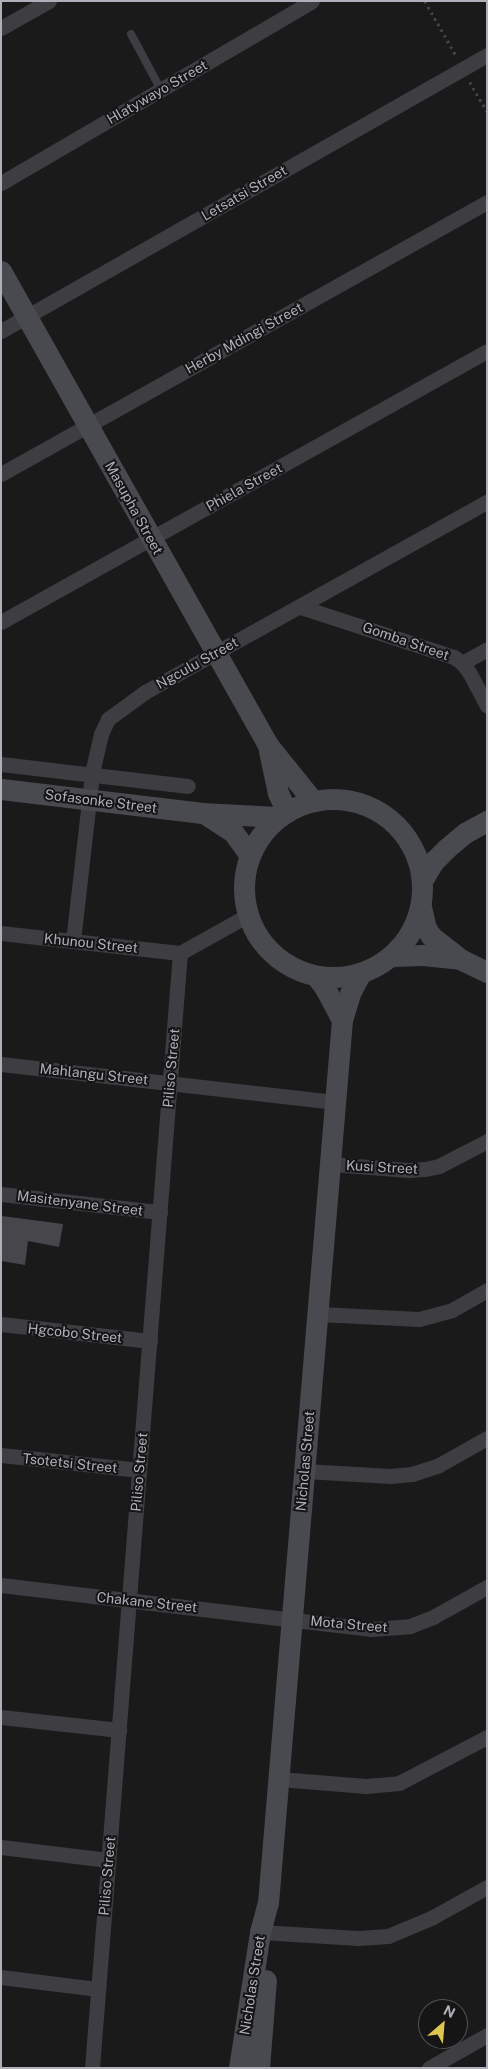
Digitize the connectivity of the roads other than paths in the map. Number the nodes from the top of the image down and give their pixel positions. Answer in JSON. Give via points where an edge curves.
{"nodes":[{"id":1,"x":49,"y":1,"type":"edge"},
{"id":2,"x":312,"y":1,"type":"edge"},
{"id":3,"x":1,"y":28,"type":"edge"},
{"id":4,"x":131,"y":34,"type":"dead end"},
{"id":5,"x":487,"y":55,"type":"edge"},
{"id":6,"x":161,"y":90,"type":"junction"},
{"id":7,"x":1,"y":183,"type":"edge"},
{"id":8,"x":487,"y":202,"type":"edge"},
{"id":9,"x":1,"y":271,"type":"edge"},
{"id":10,"x":27,"y":317,"type":"junction"},
{"id":11,"x":1,"y":331,"type":"edge"},
{"id":12,"x":487,"y":351,"type":"edge"},
{"id":13,"x":88,"y":425,"type":"junction"},
{"id":14,"x":1,"y":474,"type":"edge"},
{"id":15,"x":487,"y":502,"type":"edge"},
{"id":16,"x":152,"y":539,"type":"junction"},
{"id":17,"x":301,"y":607,"type":"junction"},
{"id":18,"x":1,"y":622,"type":"edge"},
{"id":19,"x":487,"y":649,"type":"edge"},
{"id":20,"x":216,"y":652,"type":"junction"},
{"id":21,"x":462,"y":663,"type":"junction"},
{"id":22,"x":487,"y":706,"type":"edge"},
{"id":23,"x":268,"y":745,"type":"junction"},
{"id":24,"x":1,"y":764,"type":"edge"},
{"id":25,"x":92,"y":773,"type":"junction"},
{"id":26,"x":188,"y":786,"type":"dead end"},
{"id":27,"x":1,"y":789,"type":"edge"},
{"id":28,"x":88,"y":799,"type":"junction"},
{"id":29,"x":314,"y":801,"type":"junction"},
{"id":30,"x":201,"y":813,"type":"junction"},
{"id":31,"x":283,"y":814,"type":"junction"},
{"id":32,"x":487,"y":821,"type":"edge"},
{"id":33,"x":465,"y":833,"type":"junction"},
{"id":34,"x":412,"y":846,"type":"junction"},
{"id":35,"x":250,"y":855,"type":"junction"},
{"id":36,"x":422,"y":879,"type":"junction"},
{"id":37,"x":421,"y":907,"type":"junction"},
{"id":38,"x":248,"y":915,"type":"junction"},
{"id":39,"x":1,"y":933,"type":"edge"},
{"id":40,"x":73,"y":941,"type":"junction"},
{"id":41,"x":180,"y":954,"type":"junction"},
{"id":42,"x":392,"y":956,"type":"junction"},
{"id":43,"x":460,"y":959,"type":"junction"},
{"id":44,"x":487,"y":972,"type":"edge"},
{"id":45,"x":360,"y":974,"type":"junction"},
{"id":46,"x":316,"y":976,"type":"junction"},
{"id":47,"x":342,"y":1020,"type":"junction"},
{"id":48,"x":1,"y":1064,"type":"edge"},
{"id":49,"x":170,"y":1083,"type":"junction"},
{"id":50,"x":335,"y":1102,"type":"junction"},
{"id":51,"x":486,"y":1145,"type":"edge"},
{"id":52,"x":330,"y":1164,"type":"junction"},
{"id":53,"x":1,"y":1194,"type":"edge"},
{"id":54,"x":160,"y":1212,"type":"junction"},
{"id":55,"x":487,"y":1290,"type":"edge"},
{"id":56,"x":318,"y":1314,"type":"junction"},
{"id":57,"x":1,"y":1324,"type":"edge"},
{"id":58,"x":150,"y":1341,"type":"junction"},
{"id":59,"x":487,"y":1438,"type":"edge"},
{"id":60,"x":1,"y":1455,"type":"edge"},
{"id":61,"x":139,"y":1470,"type":"junction"},
{"id":62,"x":304,"y":1471,"type":"junction"},
{"id":63,"x":1,"y":1585,"type":"edge"},
{"id":64,"x":487,"y":1587,"type":"edge"},
{"id":65,"x":129,"y":1600,"type":"junction"},
{"id":66,"x":292,"y":1618,"type":"junction"},
{"id":67,"x":1,"y":1717,"type":"edge"},
{"id":68,"x":119,"y":1730,"type":"junction"},
{"id":69,"x":487,"y":1738,"type":"edge"},
{"id":70,"x":279,"y":1779,"type":"junction"},
{"id":71,"x":1,"y":1847,"type":"edge"},
{"id":72,"x":108,"y":1860,"type":"junction"},
{"id":73,"x":487,"y":1887,"type":"edge"},
{"id":74,"x":266,"y":1932,"type":"junction"},
{"id":75,"x":1,"y":1978,"type":"edge"},
{"id":76,"x":98,"y":1989,"type":"junction"},
{"id":77,"x":487,"y":2035,"type":"edge"},
{"id":78,"x":92,"y":2068,"type":"edge"},
{"id":79,"x":239,"y":2068,"type":"edge"},
{"id":80,"x":260,"y":2068,"type":"edge"},
{"id":81,"x":429,"y":2068,"type":"edge"}],
"edges":[{"from":1,"to":3,"type":"street"},
{"from":2,"to":6,"type":"street","name":"Hlatywayo Street"},
{"from":4,"to":6,"type":"lane"},
{"from":5,"to":10,"type":"street","name":"Letsatsi Street"},
{"from":6,"to":7,"type":"street","name":"Hlatywayo Street"},
{"from":8,"to":13,"type":"street","name":"Herby Mdingi Street"},
{"from":9,"to":10,"type":"street","name":"Masupha Street"},
{"from":10,"to":11,"type":"street","name":"Letsatsi Street"},
{"from":10,"to":13,"type":"street","name":"Masupha Street"},
{"from":12,"to":16,"type":"street","name":"Phiela Street"},
{"from":13,"to":14,"type":"street","name":"Herby Mdingi Street"},
{"from":13,"to":16,"type":"street","name":"Masupha Street"},
{"from":15,"to":17,"type":"street","name":"Ngculu Street"},
{"from":16,"to":18,"type":"street","name":"Phiela Street"},
{"from":16,"to":20,"type":"street","name":"Masupha Street"},
{"from":17,"to":20,"type":"street","name":"Ngculu Street"},
{"from":17,"to":21,"type":"street","name":"Gomba Street","via":[[442,652]]},
{"from":19,"to":21,"type":"street"},
{"from":20,"to":23,"type":"street","name":"Masupha Street"},
{"from":20,"to":25,"type":"street","name":"Ngculu Street","via":[[145,692],[108,719]]},
{"from":21,"to":22,"type":"street","name":"Gomba Street"},
{"from":23,"to":29,"type":"street","name":"Masupha Street"},
{"from":23,"to":31,"type":"street","name":"Masupha Street"},
{"from":24,"to":25,"type":"street"},
{"from":25,"to":26,"type":"street"},
{"from":25,"to":28,"type":"street","name":"Ngculu Street"},
{"from":27,"to":28,"type":"street","name":"Sofasonke Street"},
{"from":28,"to":30,"type":"street","name":"Sofasonke Street"},
{"from":28,"to":40,"type":"street","name":"Ngculu Street"},
{"from":29,"to":31,"type":"street","name":"Sofasonke Street"},
{"from":29,"to":34,"type":"street","name":"Sofasonke Street","via":[[342,799],[370,807],[394,823]]},
{"from":30,"to":31,"type":"street","name":"Sofasonke Street"},
{"from":30,"to":35,"type":"street","name":"Sofasonke Street","via":[[233,832]]},
{"from":31,"to":35,"type":"street","name":"Sofasonke Street","via":[[263,832]]},
{"from":32,"to":33,"type":"street"},
{"from":33,"to":34,"type":"street","via":[[430,845]]},
{"from":33,"to":36,"type":"street","via":[[434,861]]},
{"from":34,"to":36,"type":"street","name":"Sofasonke Street"},
{"from":35,"to":38,"type":"street","name":"Sofasonke Street","via":[[244,894]]},
{"from":36,"to":37,"type":"street","name":"Sofasonke Street"},
{"from":37,"to":42,"type":"street","name":"Sofasonke Street","via":[[405,942]]},
{"from":37,"to":43,"type":"street","via":[[431,936]]},
{"from":38,"to":41,"type":"street"},
{"from":38,"to":46,"type":"street","name":"Sofasonke Street","via":[[258,937],[273,955],[293,968]]},
{"from":39,"to":40,"type":"street","name":"Khunou Street"},
{"from":40,"to":41,"type":"street","name":"Khunou Street"},
{"from":41,"to":49,"type":"street","name":"Piliso Street"},
{"from":42,"to":43,"type":"street"},
{"from":42,"to":45,"type":"street","name":"Sofasonke Street"},
{"from":43,"to":44,"type":"street"},
{"from":45,"to":46,"type":"street","name":"Sofasonke Street","via":[[338,978]]},
{"from":45,"to":47,"type":"street","name":"Nicholas Street"},
{"from":46,"to":47,"type":"street"},
{"from":47,"to":50,"type":"street","name":"Nicholas Street"},
{"from":48,"to":49,"type":"street","name":"Mahlangu Street"},
{"from":49,"to":50,"type":"street","name":"Mahlangu Street"},
{"from":49,"to":54,"type":"street","name":"Piliso Street"},
{"from":50,"to":52,"type":"street","name":"Nicholas Street"},
{"from":51,"to":52,"type":"street","name":"Kusi Street","via":[[440,1166],[425,1169]]},
{"from":52,"to":56,"type":"street","name":"Nicholas Street"},
{"from":53,"to":54,"type":"street","name":"Masitenyane Street"},
{"from":54,"to":58,"type":"street","name":"Piliso Street"},
{"from":55,"to":56,"type":"street","via":[[452,1310],[419,1319]]},
{"from":56,"to":62,"type":"street","name":"Nicholas Street"},
{"from":57,"to":58,"type":"street","name":"Hgcobo Street"},
{"from":58,"to":61,"type":"street","name":"Piliso Street"},
{"from":59,"to":62,"type":"street","via":[[439,1465],[412,1474],[390,1476]]},
{"from":60,"to":61,"type":"street","name":"Tsotetsi Street"},
{"from":61,"to":65,"type":"street","name":"Piliso Street"},
{"from":62,"to":66,"type":"street","name":"Nicholas Street"},
{"from":63,"to":65,"type":"street","name":"Chakane Street"},
{"from":64,"to":66,"type":"street","name":"Mota Street","via":[[434,1617],[410,1626],[371,1629]]},
{"from":65,"to":66,"type":"street","name":"Chakane Street"},
{"from":65,"to":68,"type":"street","name":"Piliso Street"},
{"from":66,"to":70,"type":"street","name":"Nicholas Street"},
{"from":67,"to":68,"type":"street"},
{"from":68,"to":72,"type":"street","name":"Piliso Street"},
{"from":69,"to":70,"type":"street","via":[[399,1783],[366,1786]]},
{"from":70,"to":74,"type":"street","name":"Nicholas Street"},
{"from":71,"to":72,"type":"street"},
{"from":72,"to":76,"type":"street","name":"Piliso Street"},
{"from":73,"to":74,"type":"street","via":[[431,1918],[388,1936],[358,1938]]},
{"from":74,"to":79,"type":"street","name":"Nicholas Street"},
{"from":74,"to":80,"type":"street","name":"Nicholas Street"},
{"from":75,"to":76,"type":"street"},
{"from":76,"to":78,"type":"street","name":"Piliso Street"},
{"from":77,"to":81,"type":"street"}]}
